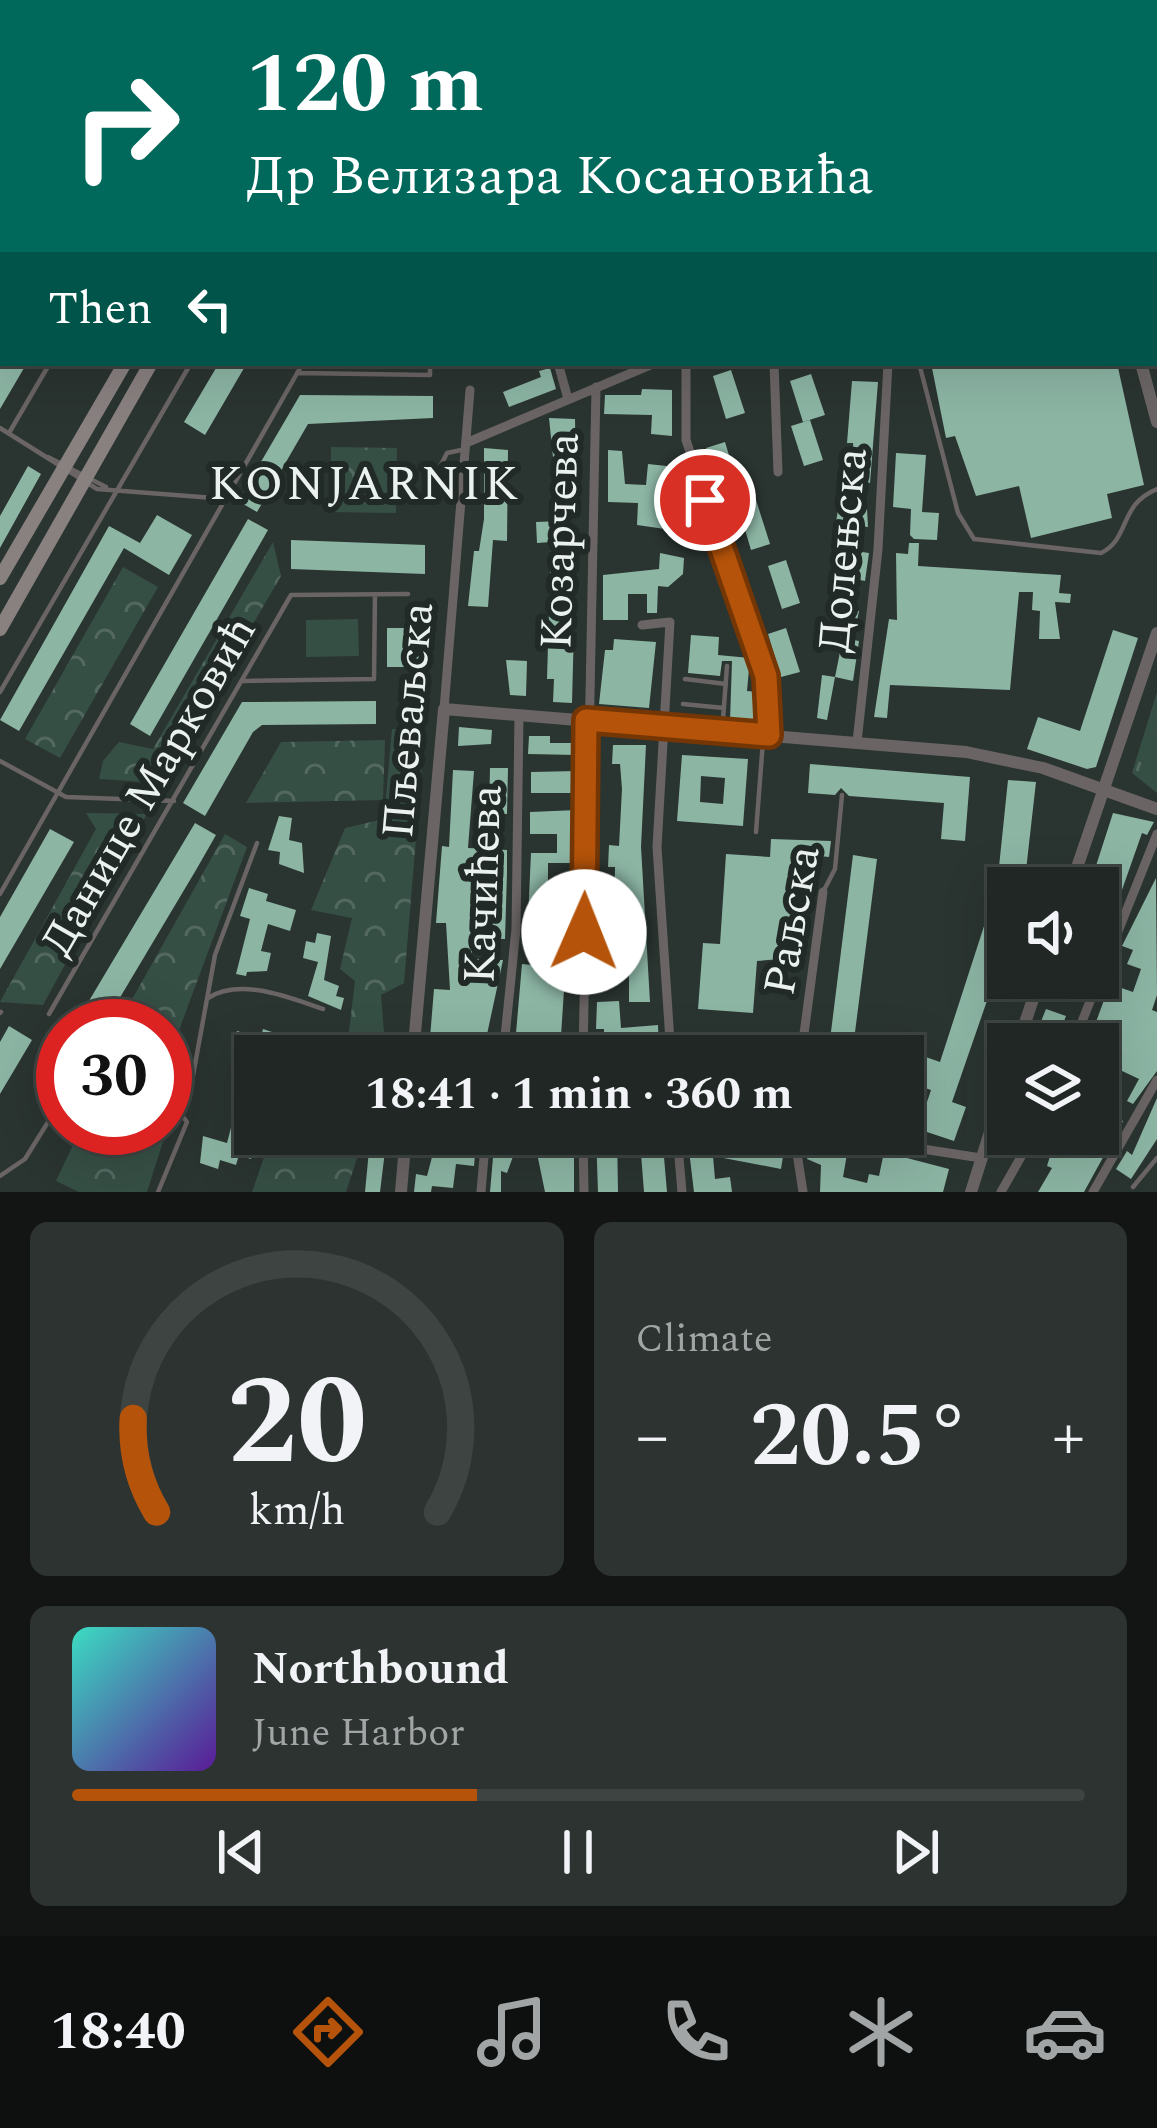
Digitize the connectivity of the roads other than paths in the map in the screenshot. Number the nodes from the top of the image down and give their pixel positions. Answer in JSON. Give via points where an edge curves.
{"nodes":[{"id":1,"x":48,"y":366,"type":"edge"},
{"id":2,"x":123,"y":366,"type":"edge"},
{"id":3,"x":149,"y":366,"type":"edge"},
{"id":4,"x":188,"y":366,"type":"edge"},
{"id":5,"x":301,"y":366,"type":"edge"},
{"id":6,"x":430,"y":366,"type":"edge"},
{"id":7,"x":559,"y":366,"type":"edge"},
{"id":8,"x":648,"y":366,"type":"edge"},
{"id":9,"x":686,"y":366,"type":"edge"},
{"id":10,"x":775,"y":366,"type":"edge"},
{"id":11,"x":888,"y":366,"type":"edge"},
{"id":12,"x":920,"y":366,"type":"edge"},
{"id":13,"x":1143,"y":366,"type":"edge"},
{"id":14,"x":297,"y":373,"type":"junction"},
{"id":15,"x":596,"y":388,"type":"junction"},
{"id":16,"x":470,"y":390,"type":"dead end"},
{"id":17,"x":568,"y":399,"type":"junction"},
{"id":18,"x":1157,"y":422,"type":"edge"},
{"id":19,"x":0,"y":428,"type":"edge"},
{"id":20,"x":9,"y":433,"type":"junction"},
{"id":21,"x":466,"y":446,"type":"junction"},
{"id":22,"x":65,"y":466,"type":"junction"},
{"id":23,"x":778,"y":472,"type":"dead end"},
{"id":24,"x":86,"y":478,"type":"junction"},
{"id":25,"x":1157,"y":489,"type":"edge"},
{"id":26,"x":117,"y":493,"type":"junction"},
{"id":27,"x":462,"y":494,"type":"junction"},
{"id":28,"x":226,"y":499,"type":"junction"},
{"id":29,"x":0,"y":578,"type":"edge"},
{"id":30,"x":374,"y":594,"type":"junction"},
{"id":31,"x":408,"y":594,"type":"dead end"},
{"id":32,"x":642,"y":626,"type":"dead end"},
{"id":33,"x":0,"y":629,"type":"edge"},
{"id":34,"x":1157,"y":633,"type":"edge"},
{"id":35,"x":728,"y":666,"type":"dead end"},
{"id":36,"x":685,"y":680,"type":"dead end"},
{"id":37,"x":243,"y":681,"type":"junction"},
{"id":38,"x":726,"y":684,"type":"junction"},
{"id":39,"x":0,"y":692,"type":"edge"},
{"id":40,"x":683,"y":704,"type":"dead end"},
{"id":41,"x":724,"y":708,"type":"junction"},
{"id":42,"x":444,"y":709,"type":"junction"},
{"id":43,"x":519,"y":715,"type":"junction"},
{"id":44,"x":586,"y":720,"type":"junction"},
{"id":45,"x":663,"y":727,"type":"junction"},
{"id":46,"x":722,"y":732,"type":"junction"},
{"id":47,"x":766,"y":735,"type":"junction"},
{"id":48,"x":857,"y":742,"type":"junction"},
{"id":49,"x":0,"y":761,"type":"edge"},
{"id":50,"x":1104,"y":789,"type":"junction"},
{"id":51,"x":59,"y":794,"type":"junction"},
{"id":52,"x":842,"y":795,"type":"dead end"},
{"id":53,"x":174,"y":801,"type":"junction"},
{"id":54,"x":1157,"y":809,"type":"edge"},
{"id":55,"x":756,"y":832,"type":"dead end"},
{"id":56,"x":1157,"y":834,"type":"edge"},
{"id":57,"x":257,"y":843,"type":"dead end"},
{"id":58,"x":1077,"y":867,"type":"edge"},
{"id":59,"x":823,"y":892,"type":"joint"},
{"id":60,"x":0,"y":894,"type":"edge"},
{"id":61,"x":207,"y":998,"type":"junction"},
{"id":62,"x":58,"y":999,"type":"edge"},
{"id":63,"x":323,"y":1009,"type":"dead end"},
{"id":64,"x":1081,"y":1023,"type":"edge"},
{"id":65,"x":414,"y":1035,"type":"edge"},
{"id":66,"x":505,"y":1035,"type":"edge"},
{"id":67,"x":583,"y":1035,"type":"edge"},
{"id":68,"x":669,"y":1035,"type":"edge"},
{"id":69,"x":804,"y":1035,"type":"edge"},
{"id":70,"x":192,"y":1073,"type":"edge"},
{"id":71,"x":1157,"y":1080,"type":"edge"},
{"id":72,"x":987,"y":1140,"type":"edge"},
{"id":73,"x":36,"y":1141,"type":"edge"},
{"id":74,"x":924,"y":1149,"type":"edge"},
{"id":75,"x":176,"y":1155,"type":"edge"},
{"id":76,"x":404,"y":1155,"type":"edge"},
{"id":77,"x":484,"y":1155,"type":"edge"},
{"id":78,"x":584,"y":1155,"type":"edge"},
{"id":79,"x":679,"y":1155,"type":"edge"},
{"id":80,"x":797,"y":1155,"type":"edge"},
{"id":81,"x":1022,"y":1155,"type":"edge"},
{"id":82,"x":981,"y":1158,"type":"junction"},
{"id":83,"x":1157,"y":1158,"type":"edge"},
{"id":84,"x":0,"y":1176,"type":"edge"},
{"id":85,"x":1133,"y":1187,"type":"dead end"},
{"id":86,"x":158,"y":1192,"type":"edge"},
{"id":87,"x":401,"y":1192,"type":"edge"},
{"id":88,"x":481,"y":1192,"type":"edge"},
{"id":89,"x":584,"y":1192,"type":"edge"},
{"id":90,"x":682,"y":1192,"type":"edge"},
{"id":91,"x":803,"y":1192,"type":"edge"},
{"id":92,"x":971,"y":1192,"type":"edge"},
{"id":93,"x":1001,"y":1192,"type":"edge"},
{"id":94,"x":1093,"y":1192,"type":"edge"}],
"edges":[{"from":1,"to":20,"type":"lane"},
{"from":2,"to":22,"type":"main road"},
{"from":3,"to":24,"type":"main road"},
{"from":4,"to":26,"type":"lane"},
{"from":5,"to":14,"type":"lane"},
{"from":6,"to":14,"type":"lane","via":[[430,375]]},
{"from":7,"to":17,"type":"street","name":"Козарчева"},
{"from":8,"to":15,"type":"street"},
{"from":9,"to":47,"type":"street","via":[[686,440],[766,676]]},
{"from":10,"to":23,"type":"street"},
{"from":11,"to":48,"type":"street","name":"Долењска"},
{"from":12,"to":25,"type":"lane","via":[[958,512],[974,539],[1102,553],[1116,542],[1133,502]]},
{"from":13,"to":18,"type":"street"},
{"from":14,"to":28,"type":"lane"},
{"from":15,"to":17,"type":"street"},
{"from":15,"to":44,"type":"street","name":"Козарчева"},
{"from":16,"to":21,"type":"street","name":"Пљеваљска"},
{"from":17,"to":21,"type":"street"},
{"from":19,"to":20,"type":"lane"},
{"from":20,"to":22,"type":"lane"},
{"from":21,"to":27,"type":"street","name":"Пљеваљска"},
{"from":21,"to":27,"type":"lane","via":[[441,465]]},
{"from":22,"to":24,"type":"lane"},
{"from":22,"to":29,"type":"main road"},
{"from":24,"to":26,"type":"lane"},
{"from":24,"to":33,"type":"main road"},
{"from":26,"to":28,"type":"lane"},
{"from":26,"to":39,"type":"lane"},
{"from":27,"to":42,"type":"street","name":"Пљеваљска"},
{"from":28,"to":51,"type":"lane"},
{"from":30,"to":31,"type":"lane"},
{"from":30,"to":37,"type":"lane","name":"Данице Марковић","via":[[291,596]]},
{"from":30,"to":37,"type":"lane","via":[[374,679]]},
{"from":32,"to":45,"type":"street","via":[[670,622]]},
{"from":34,"to":50,"type":"street"},
{"from":35,"to":38,"type":"lane"},
{"from":36,"to":38,"type":"lane"},
{"from":37,"to":53,"type":"lane","name":"Данице Марковић"},
{"from":38,"to":41,"type":"lane"},
{"from":40,"to":41,"type":"lane"},
{"from":41,"to":46,"type":"lane"},
{"from":42,"to":43,"type":"street"},
{"from":42,"to":65,"type":"street","name":"Пљеваљска"},
{"from":43,"to":44,"type":"street"},
{"from":43,"to":66,"type":"street","name":"Качићева","via":[[516,929]]},
{"from":44,"to":45,"type":"street"},
{"from":44,"to":67,"type":"street","name":"Козарчева"},
{"from":45,"to":46,"type":"street"},
{"from":45,"to":68,"type":"street","via":[[657,847]]},
{"from":46,"to":47,"type":"street"},
{"from":47,"to":48,"type":"street"},
{"from":47,"to":55,"type":"lane"},
{"from":48,"to":50,"type":"street","via":[[986,755]]},
{"from":49,"to":51,"type":"lane"},
{"from":50,"to":54,"type":"street"},
{"from":50,"to":58,"type":"street"},
{"from":51,"to":53,"type":"lane"},
{"from":51,"to":60,"type":"lane"},
{"from":52,"to":59,"type":"lane","name":"Раљска","via":[[835,868]]},
{"from":53,"to":62,"type":"lane","name":"Данице Марковић"},
{"from":56,"to":64,"type":"street"},
{"from":57,"to":61,"type":"lane","via":[[220,937]]},
{"from":59,"to":69,"type":"street","name":"Раљска"},
{"from":61,"to":63,"type":"lane","via":[[228,989]]},
{"from":61,"to":70,"type":"lane"},
{"from":71,"to":94,"type":"street"},
{"from":72,"to":82,"type":"street"},
{"from":73,"to":84,"type":"lane"},
{"from":74,"to":82,"type":"street"},
{"from":75,"to":86,"type":"lane"},
{"from":76,"to":87,"type":"street"},
{"from":77,"to":88,"type":"street"},
{"from":78,"to":89,"type":"street"},
{"from":79,"to":90,"type":"street"},
{"from":80,"to":91,"type":"street"},
{"from":81,"to":93,"type":"street"},
{"from":82,"to":92,"type":"street"},
{"from":83,"to":85,"type":"lane"}]}
